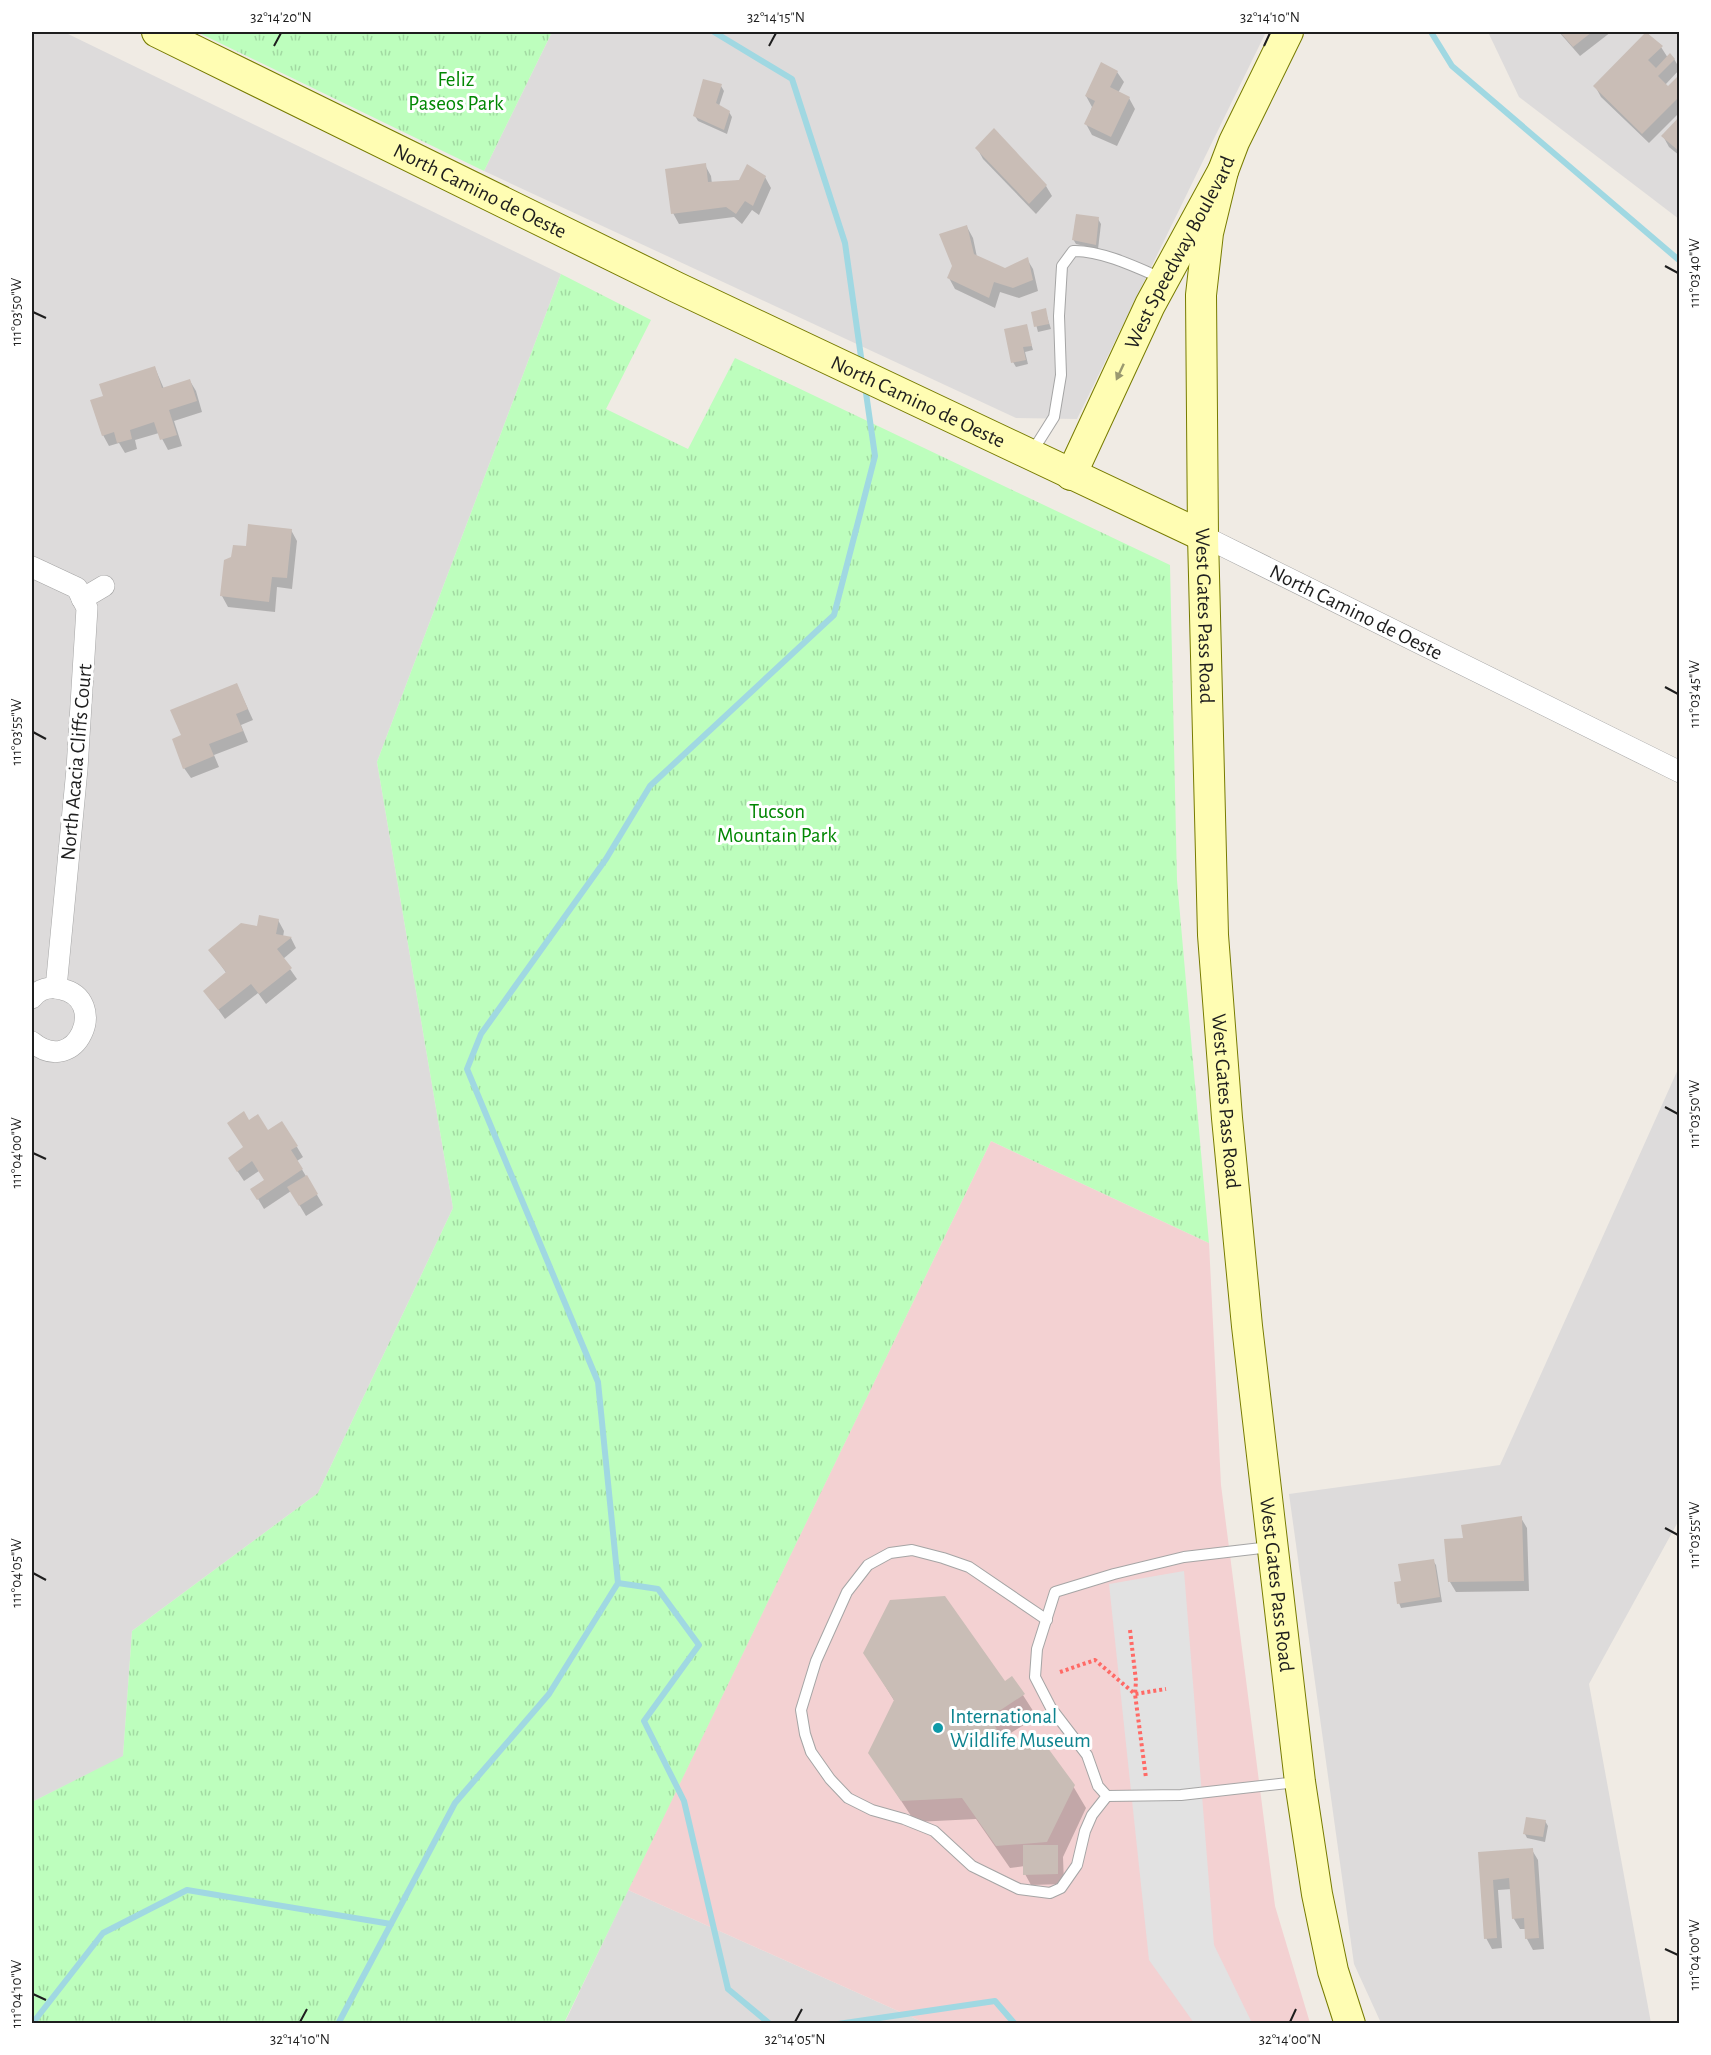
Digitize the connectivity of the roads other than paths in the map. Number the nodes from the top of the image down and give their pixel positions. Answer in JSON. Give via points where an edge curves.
{"nodes":[{"id":1,"x":157,"y":32,"type":"edge"},
{"id":2,"x":1288,"y":32,"type":"edge"},
{"id":3,"x":1223,"y":171,"type":"junction"},
{"id":4,"x":1163,"y":279,"type":"junction"},
{"id":5,"x":1030,"y":455,"type":"junction"},
{"id":6,"x":1071,"y":475,"type":"junction"},
{"id":7,"x":1203,"y":536,"type":"junction"},
{"id":8,"x":32,"y":567,"type":"edge"},
{"id":9,"x":104,"y":586,"type":"dead end"},
{"id":10,"x":82,"y":599,"type":"junction"},
{"id":11,"x":1680,"y":772,"type":"edge"},
{"id":12,"x":56,"y":988,"type":"junction"},
{"id":13,"x":32,"y":998,"type":"edge"},
{"id":14,"x":32,"y":1041,"type":"edge"},
{"id":15,"x":1273,"y":1546,"type":"junction"},
{"id":16,"x":1047,"y":1620,"type":"junction"},
{"id":17,"x":1300,"y":1782,"type":"junction"},
{"id":18,"x":1107,"y":1796,"type":"junction"},
{"id":19,"x":1350,"y":2024,"type":"edge"}],
"edges":[{"from":1,"to":5,"type":"main road","name":"North Camino de Oeste","via":[[665,282]]},
{"from":2,"to":3,"type":"main road","name":"West Speedway Boulevard"},
{"from":3,"to":4,"type":"main road","name":"West Speedway Boulevard"},
{"from":3,"to":7,"type":"main road","name":"West Gates Pass Road","via":[[1208,233],[1201,295]]},
{"from":4,"to":5,"type":"lane","via":[[1138,267],[1073,250],[1062,266],[1061,375],[1054,417]]},
{"from":4,"to":6,"type":"main road","name":"West Speedway Boulevard","one_way":true},
{"from":5,"to":6,"type":"main road","name":"North Camino de Oeste"},
{"from":6,"to":7,"type":"main road","name":"North Camino de Oeste"},
{"from":7,"to":11,"type":"street","name":"North Camino de Oeste"},
{"from":7,"to":15,"type":"main road","name":"West Gates Pass Road","via":[[1213,935],[1247,1326]]},
{"from":8,"to":10,"type":"street","via":[[77,588]]},
{"from":9,"to":10,"type":"street"},
{"from":10,"to":12,"type":"street","name":"North Acacia Cliffs Court","via":[[87,608],[87,632]]},
{"from":12,"to":13,"type":"street","via":[[45,989]]},
{"from":12,"to":14,"type":"street","via":[[65,989],[81,1002],[86,1020],[84,1030],[72,1046],[63,1050],[42,1049]]},
{"from":15,"to":16,"type":"lane","via":[[1184,1557],[1055,1592]]},
{"from":15,"to":17,"type":"main road","name":"West Gates Pass Road"},
{"from":16,"to":18,"type":"lane","via":[[1037,1649],[1035,1677],[1051,1708],[1087,1755],[1098,1786]]},
{"from":16,"to":18,"type":"lane","via":[[969,1567],[943,1558],[912,1551],[890,1553],[868,1565],[847,1592],[816,1661],[801,1710],[811,1752],[848,1798],[934,1831],[972,1866],[1019,1889],[1050,1893],[1061,1888],[1077,1864],[1092,1815]]},
{"from":17,"to":18,"type":"lane","via":[[1180,1795]]},
{"from":17,"to":19,"type":"main road","name":"West Gates Pass Road","via":[[1317,1894],[1333,1971]]}]}
